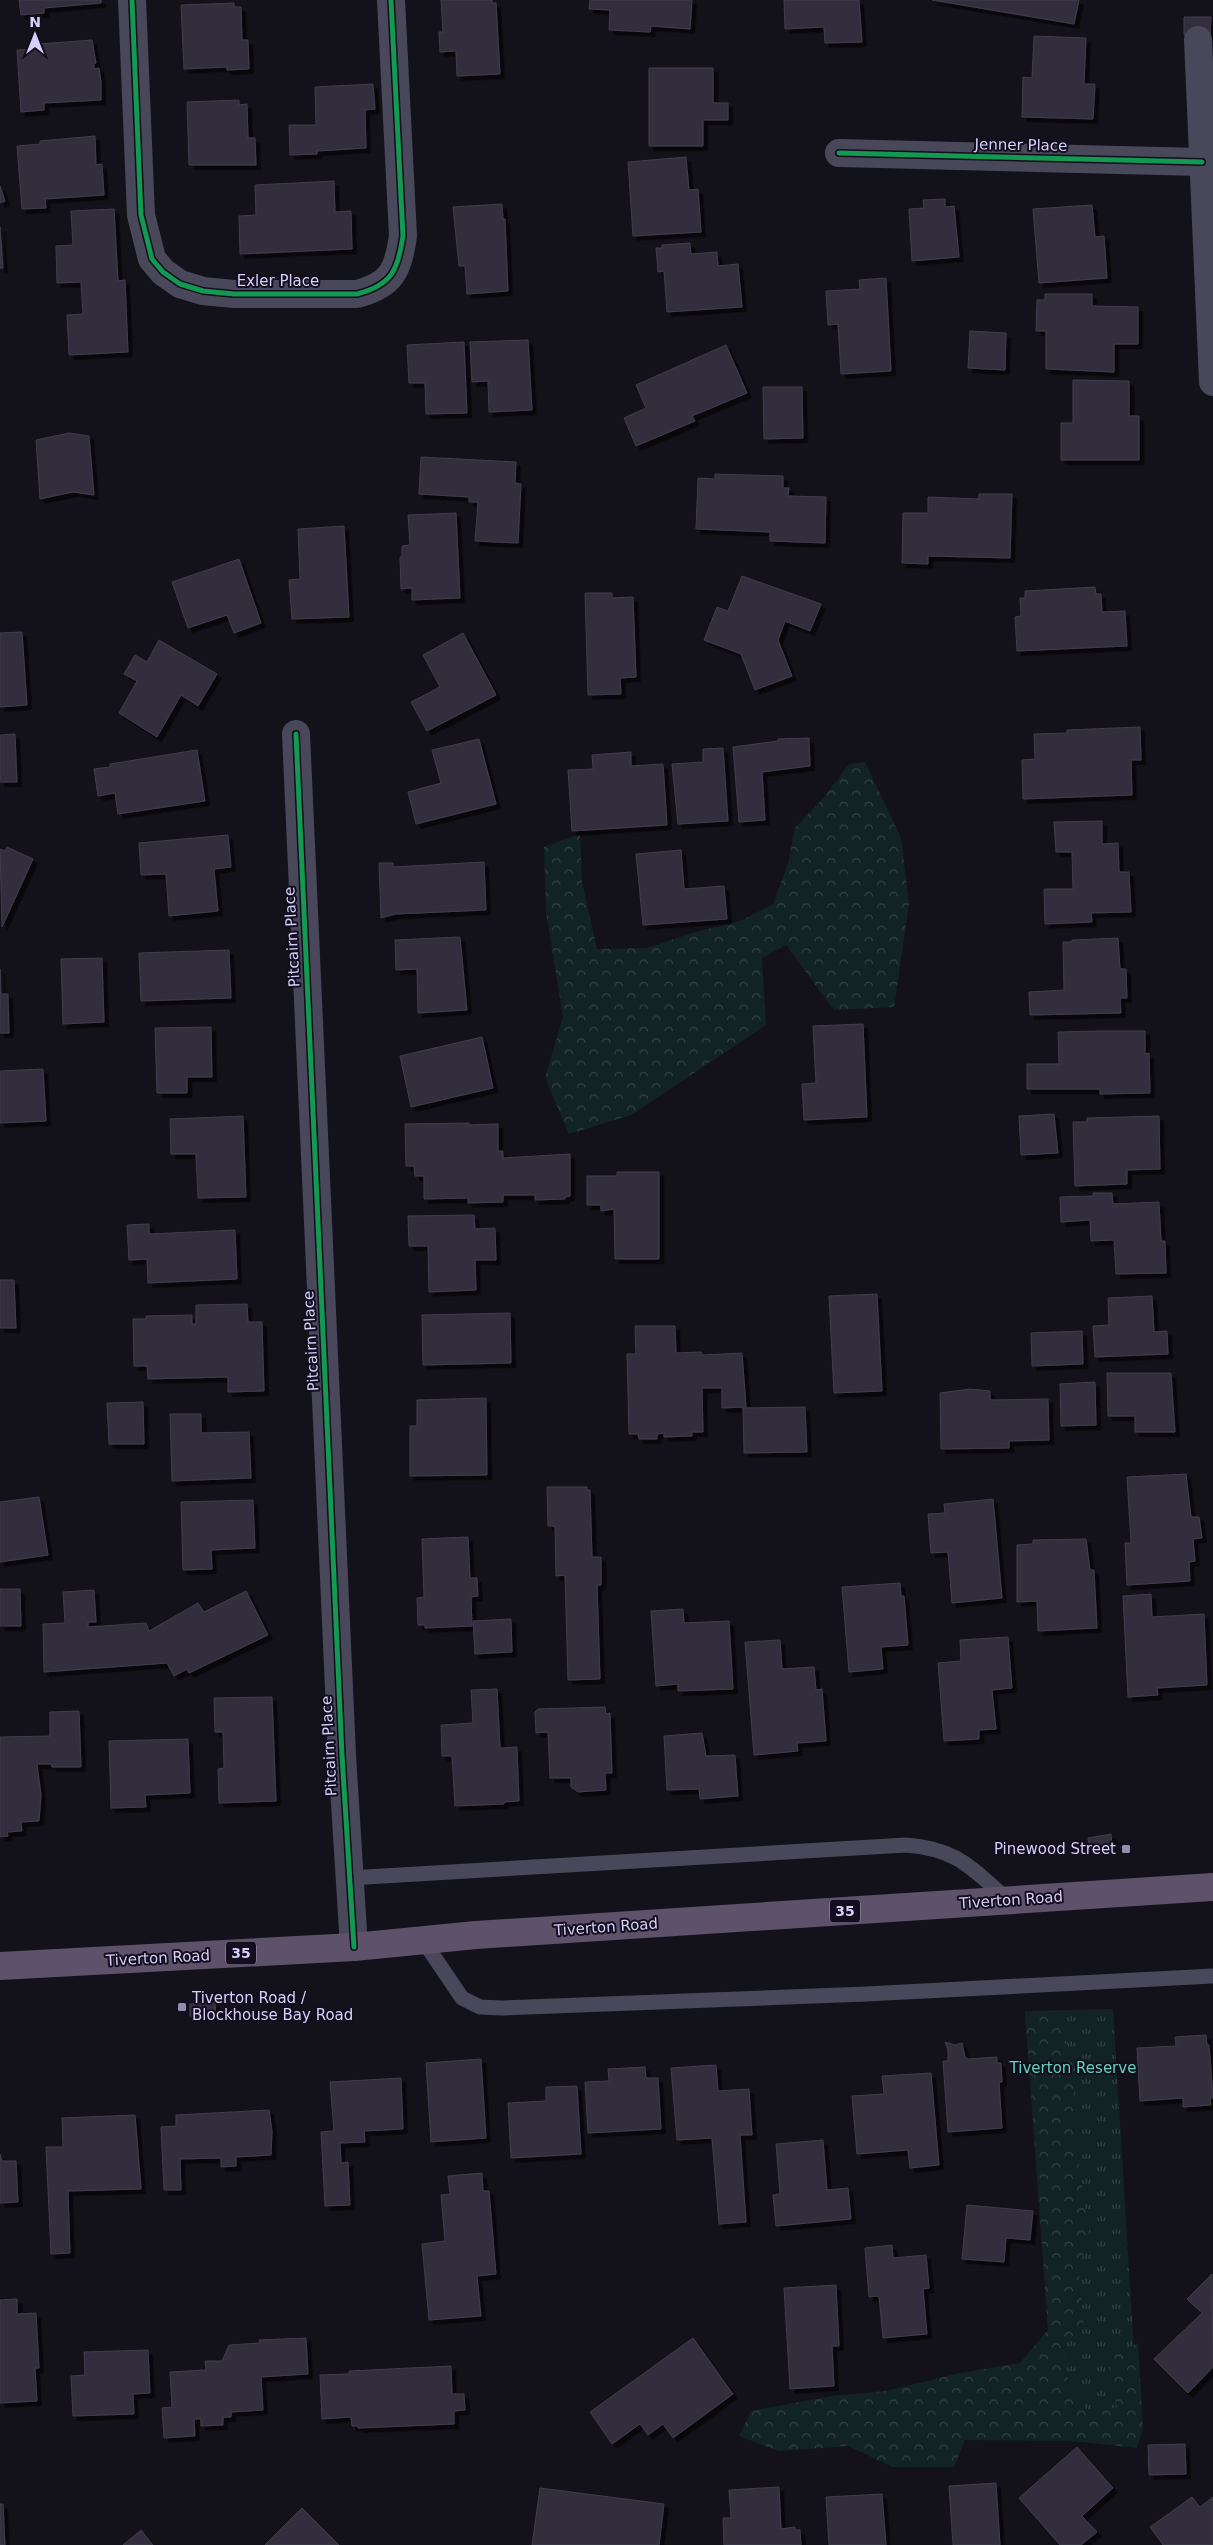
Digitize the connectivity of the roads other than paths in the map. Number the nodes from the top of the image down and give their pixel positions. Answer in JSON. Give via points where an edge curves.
{"nodes":[{"id":1,"x":132,"y":0,"type":"edge"},
{"id":2,"x":392,"y":0,"type":"edge"},
{"id":3,"x":1198,"y":40,"type":"dead end"},
{"id":4,"x":839,"y":153,"type":"dead end"},
{"id":5,"x":1202,"y":162,"type":"junction"},
{"id":6,"x":1213,"y":382,"type":"edge"},
{"id":7,"x":296,"y":734,"type":"dead end"},
{"id":8,"x":349,"y":1878,"type":"junction"},
{"id":9,"x":1213,"y":1887,"type":"edge"},
{"id":10,"x":1008,"y":1900,"type":"junction"},
{"id":11,"x":422,"y":1939,"type":"junction"},
{"id":12,"x":354,"y":1947,"type":"junction"},
{"id":13,"x":0,"y":1966,"type":"edge"},
{"id":14,"x":1213,"y":1976,"type":"edge"}],
"edges":[{"from":1,"to":2,"type":"street","name":"Exler Place","via":[[141,215],[152,259],[180,284],[203,290],[234,294],[357,294],[386,282],[396,268],[403,236]]},
{"from":3,"to":5,"type":"street"},
{"from":4,"to":5,"type":"street","name":"Jenner Place"},
{"from":5,"to":6,"type":"street"},
{"from":7,"to":8,"type":"street","name":"Pitcairn Place"},
{"from":8,"to":10,"type":"lane","via":[[906,1845],[932,1848],[958,1858]]},
{"from":8,"to":12,"type":"street","name":"Pitcairn Place"},
{"from":9,"to":10,"type":"main road","name":"Tiverton Road","number":"35"},
{"from":10,"to":11,"type":"main road","name":"Tiverton Road","number":"35"},
{"from":11,"to":12,"type":"main road","name":"Tiverton Road","number":"35"},
{"from":11,"to":14,"type":"lane","via":[[462,1998],[480,2007],[496,2008],[846,1995]]},
{"from":12,"to":13,"type":"main road","name":"Tiverton Road","number":"35"}]}
